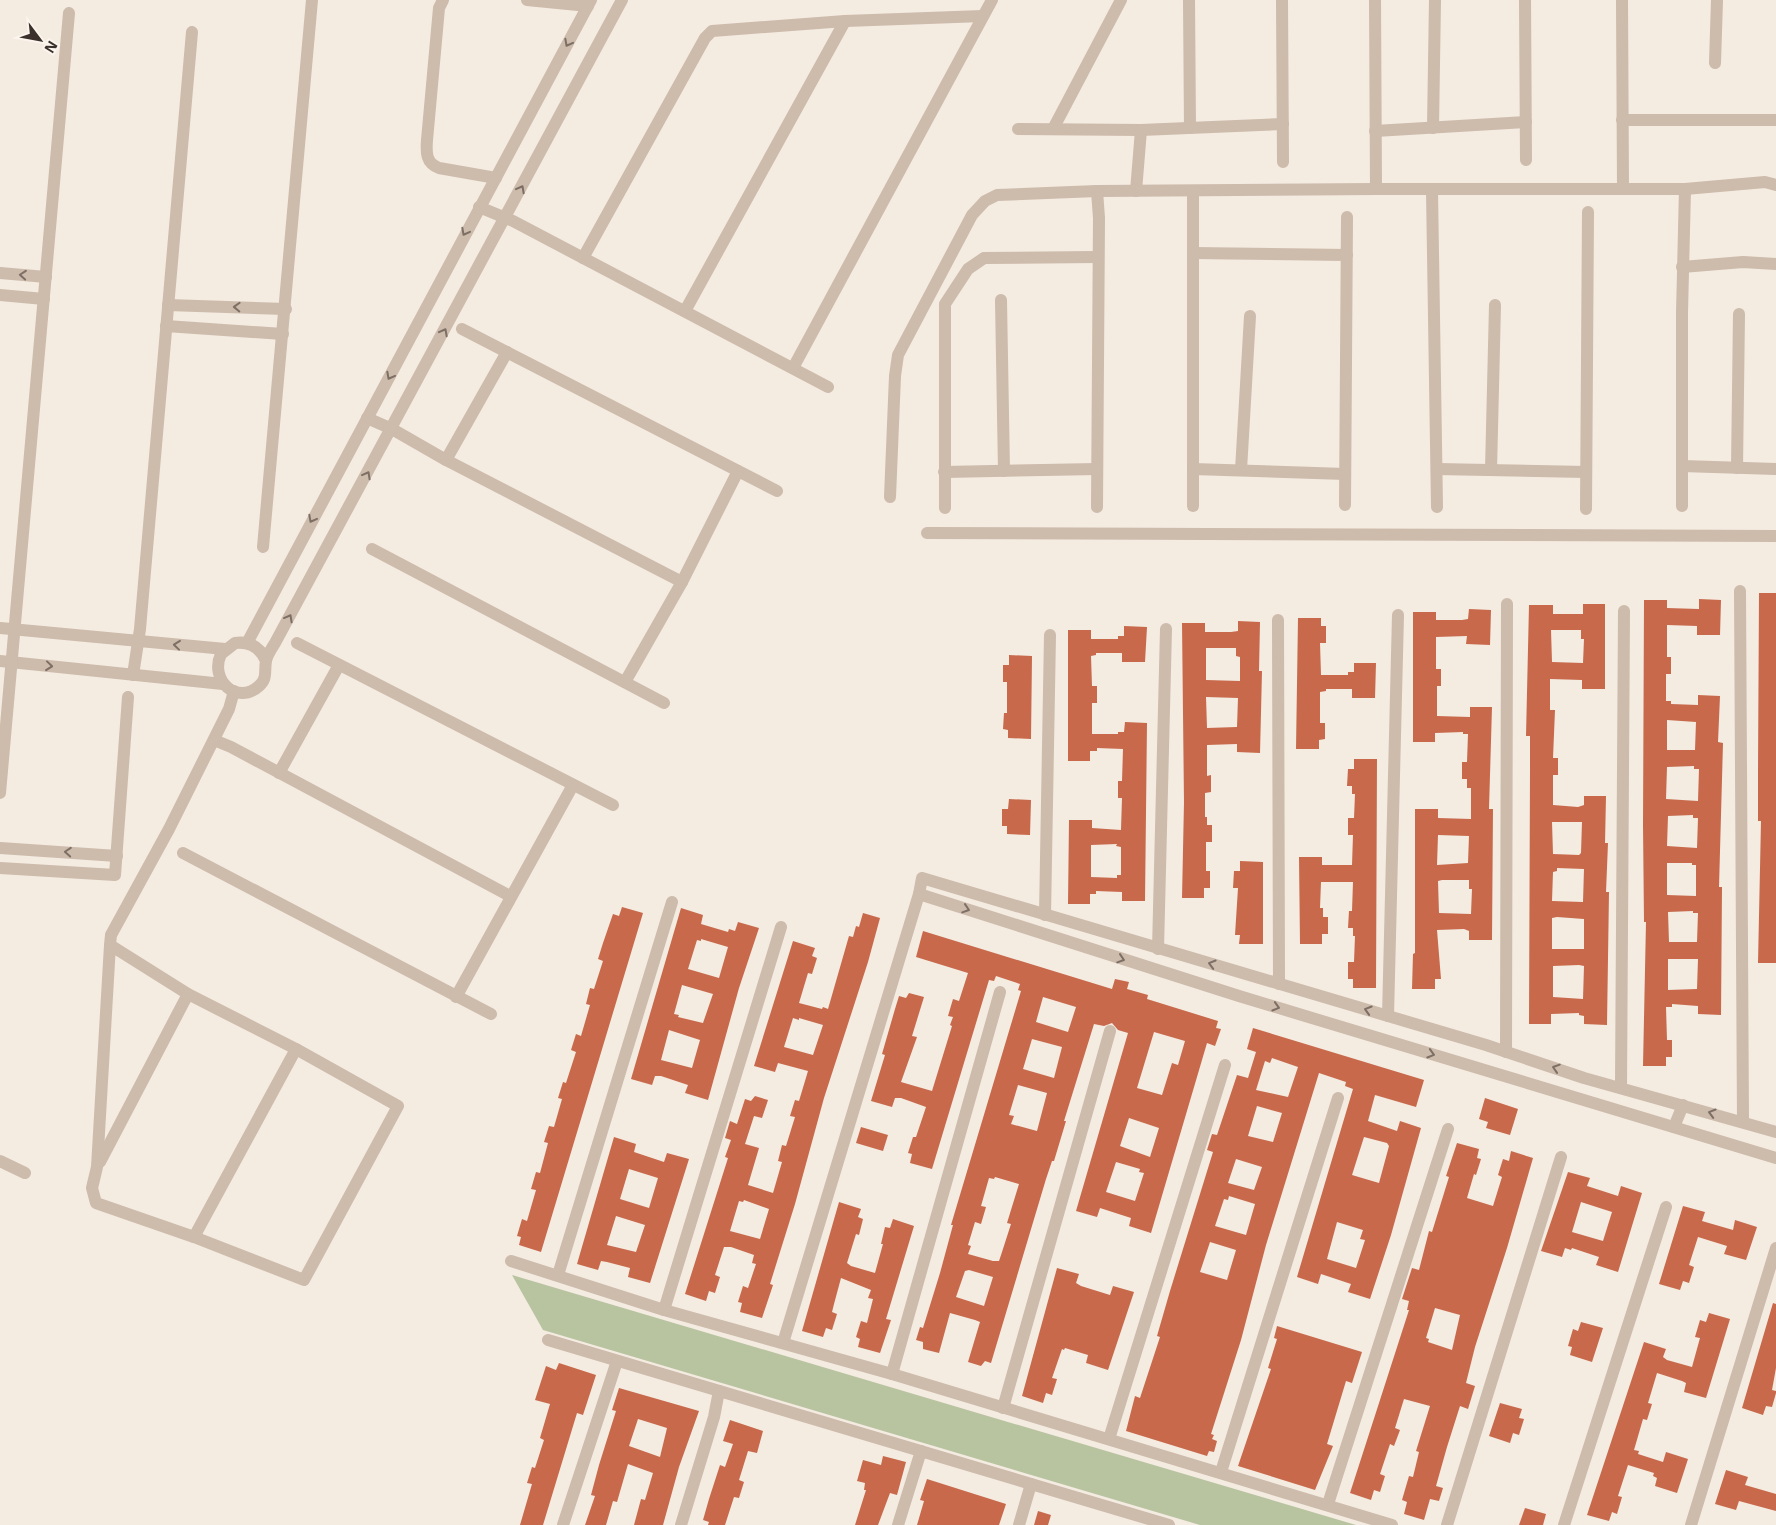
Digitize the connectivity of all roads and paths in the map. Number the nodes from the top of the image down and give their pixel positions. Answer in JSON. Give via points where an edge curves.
{"nodes":[{"id":1,"x":312,"y":0,"type":"edge"},
{"id":2,"x":443,"y":0,"type":"edge"},
{"id":3,"x":527,"y":0,"type":"edge"},
{"id":4,"x":622,"y":0,"type":"edge"},
{"id":5,"x":992,"y":0,"type":"edge"},
{"id":6,"x":1121,"y":0,"type":"edge"},
{"id":7,"x":1190,"y":0,"type":"edge"},
{"id":8,"x":1282,"y":0,"type":"edge"},
{"id":9,"x":1375,"y":0,"type":"edge"},
{"id":10,"x":1435,"y":0,"type":"edge"},
{"id":11,"x":1525,"y":0,"type":"edge"},
{"id":12,"x":1622,"y":0,"type":"edge"},
{"id":13,"x":1717,"y":0,"type":"edge"},
{"id":14,"x":589,"y":3,"type":"edge"},
{"id":15,"x":69,"y":13,"type":"dead end"},
{"id":16,"x":984,"y":16,"type":"junction"},
{"id":17,"x":845,"y":21,"type":"junction"},
{"id":18,"x":192,"y":32,"type":"dead end"},
{"id":19,"x":1714,"y":63,"type":"dead end"},
{"id":20,"x":1622,"y":120,"type":"junction"},
{"id":21,"x":1776,"y":120,"type":"edge"},
{"id":22,"x":1526,"y":122,"type":"junction"},
{"id":23,"x":1283,"y":124,"type":"junction"},
{"id":24,"x":1190,"y":128,"type":"junction"},
{"id":25,"x":1433,"y":128,"type":"junction"},
{"id":26,"x":1018,"y":129,"type":"dead end"},
{"id":27,"x":1053,"y":129,"type":"junction"},
{"id":28,"x":1141,"y":130,"type":"junction"},
{"id":29,"x":1375,"y":131,"type":"junction"},
{"id":30,"x":1526,"y":160,"type":"dead end"},
{"id":31,"x":1283,"y":162,"type":"dead end"},
{"id":32,"x":496,"y":178,"type":"junction"},
{"id":33,"x":1776,"y":185,"type":"edge"},
{"id":34,"x":1376,"y":189,"type":"junction"},
{"id":35,"x":1623,"y":189,"type":"junction"},
{"id":36,"x":1685,"y":189,"type":"junction"},
{"id":37,"x":1193,"y":190,"type":"junction"},
{"id":38,"x":1432,"y":190,"type":"junction"},
{"id":39,"x":1097,"y":191,"type":"junction"},
{"id":40,"x":1136,"y":191,"type":"junction"},
{"id":41,"x":479,"y":207,"type":"junction"},
{"id":42,"x":1588,"y":212,"type":"dead end"},
{"id":43,"x":1347,"y":217,"type":"dead end"},
{"id":44,"x":505,"y":219,"type":"junction"},
{"id":45,"x":1193,"y":253,"type":"junction"},
{"id":46,"x":1346,"y":256,"type":"junction"},
{"id":47,"x":1097,"y":257,"type":"junction"},
{"id":48,"x":583,"y":258,"type":"junction"},
{"id":49,"x":1776,"y":264,"type":"edge"},
{"id":50,"x":1682,"y":266,"type":"junction"},
{"id":51,"x":0,"y":273,"type":"edge"},
{"id":52,"x":46,"y":277,"type":"junction"},
{"id":53,"x":0,"y":295,"type":"edge"},
{"id":54,"x":44,"y":299,"type":"junction"},
{"id":55,"x":1001,"y":300,"type":"dead end"},
{"id":56,"x":168,"y":305,"type":"junction"},
{"id":57,"x":1495,"y":305,"type":"dead end"},
{"id":58,"x":286,"y":309,"type":"junction"},
{"id":59,"x":685,"y":311,"type":"junction"},
{"id":60,"x":1739,"y":314,"type":"dead end"},
{"id":61,"x":1250,"y":316,"type":"dead end"},
{"id":62,"x":166,"y":326,"type":"junction"},
{"id":63,"x":462,"y":329,"type":"dead end"},
{"id":64,"x":283,"y":334,"type":"junction"},
{"id":65,"x":507,"y":352,"type":"junction"},
{"id":66,"x":793,"y":368,"type":"junction"},
{"id":67,"x":828,"y":387,"type":"dead end"},
{"id":68,"x":367,"y":418,"type":"junction"},
{"id":69,"x":392,"y":429,"type":"junction"},
{"id":70,"x":446,"y":460,"type":"junction"},
{"id":71,"x":1682,"y":466,"type":"junction"},
{"id":72,"x":1736,"y":468,"type":"junction"},
{"id":73,"x":1097,"y":469,"type":"junction"},
{"id":74,"x":1193,"y":469,"type":"junction"},
{"id":75,"x":1776,"y":469,"type":"edge"},
{"id":76,"x":1241,"y":470,"type":"junction"},
{"id":77,"x":1437,"y":470,"type":"junction"},
{"id":78,"x":1491,"y":470,"type":"junction"},
{"id":79,"x":738,"y":471,"type":"junction"},
{"id":80,"x":1004,"y":471,"type":"junction"},
{"id":81,"x":944,"y":472,"type":"junction"},
{"id":82,"x":1586,"y":472,"type":"junction"},
{"id":83,"x":1345,"y":474,"type":"junction"},
{"id":84,"x":777,"y":492,"type":"dead end"},
{"id":85,"x":890,"y":497,"type":"dead end"},
{"id":86,"x":1345,"y":505,"type":"dead end"},
{"id":87,"x":1193,"y":506,"type":"dead end"},
{"id":88,"x":1682,"y":506,"type":"dead end"},
{"id":89,"x":1097,"y":507,"type":"dead end"},
{"id":90,"x":1437,"y":507,"type":"dead end"},
{"id":91,"x":945,"y":508,"type":"dead end"},
{"id":92,"x":1586,"y":509,"type":"dead end"},
{"id":93,"x":927,"y":533,"type":"dead end"},
{"id":94,"x":1776,"y":536,"type":"edge"},
{"id":95,"x":263,"y":547,"type":"dead end"},
{"id":96,"x":372,"y":549,"type":"dead end"},
{"id":97,"x":682,"y":582,"type":"junction"},
{"id":98,"x":1740,"y":591,"type":"dead end"},
{"id":99,"x":1507,"y":604,"type":"dead end"},
{"id":100,"x":1624,"y":611,"type":"dead end"},
{"id":101,"x":1398,"y":615,"type":"dead end"},
{"id":102,"x":1278,"y":620,"type":"dead end"},
{"id":103,"x":0,"y":628,"type":"edge"},
{"id":104,"x":16,"y":629,"type":"junction"},
{"id":105,"x":1166,"y":629,"type":"dead end"},
{"id":106,"x":1050,"y":635,"type":"dead end"},
{"id":107,"x":138,"y":641,"type":"junction"},
{"id":108,"x":247,"y":643,"type":"junction"},
{"id":109,"x":297,"y":643,"type":"dead end"},
{"id":110,"x":225,"y":649,"type":"junction"},
{"id":111,"x":266,"y":661,"type":"junction"},
{"id":112,"x":5,"y":662,"type":"edge"},
{"id":113,"x":339,"y":665,"type":"junction"},
{"id":114,"x":133,"y":675,"type":"junction"},
{"id":115,"x":625,"y":682,"type":"junction"},
{"id":116,"x":259,"y":686,"type":"junction"},
{"id":117,"x":229,"y":688,"type":"junction"},
{"id":118,"x":128,"y":697,"type":"dead end"},
{"id":119,"x":664,"y":703,"type":"dead end"},
{"id":120,"x":229,"y":709,"type":"junction"},
{"id":121,"x":214,"y":740,"type":"junction"},
{"id":122,"x":279,"y":773,"type":"junction"},
{"id":123,"x":573,"y":785,"type":"junction"},
{"id":124,"x":0,"y":792,"type":"edge"},
{"id":125,"x":612,"y":805,"type":"dead end"},
{"id":126,"x":0,"y":848,"type":"edge"},
{"id":127,"x":183,"y":853,"type":"dead end"},
{"id":128,"x":117,"y":856,"type":"junction"},
{"id":129,"x":0,"y":868,"type":"edge"},
{"id":130,"x":919,"y":894,"type":"junction"},
{"id":131,"x":510,"y":896,"type":"junction"},
{"id":132,"x":672,"y":902,"type":"dead end"},
{"id":133,"x":1045,"y":915,"type":"junction"},
{"id":134,"x":781,"y":927,"type":"dead end"},
{"id":135,"x":110,"y":945,"type":"junction"},
{"id":136,"x":1158,"y":948,"type":"junction"},
{"id":137,"x":1246,"y":974,"type":"junction"},
{"id":138,"x":1279,"y":984,"type":"junction"},
{"id":139,"x":1000,"y":992,"type":"dead end"},
{"id":140,"x":188,"y":994,"type":"junction"},
{"id":141,"x":1239,"y":996,"type":"junction"},
{"id":142,"x":456,"y":997,"type":"junction"},
{"id":143,"x":491,"y":1014,"type":"dead end"},
{"id":144,"x":1388,"y":1016,"type":"junction"},
{"id":145,"x":1110,"y":1031,"type":"dead end"},
{"id":146,"x":296,"y":1049,"type":"junction"},
{"id":147,"x":1506,"y":1052,"type":"junction"},
{"id":148,"x":1225,"y":1065,"type":"dead end"},
{"id":149,"x":1621,"y":1087,"type":"junction"},
{"id":150,"x":1338,"y":1098,"type":"dead end"},
{"id":151,"x":1683,"y":1105,"type":"junction"},
{"id":152,"x":1743,"y":1122,"type":"junction"},
{"id":153,"x":1674,"y":1127,"type":"junction"},
{"id":154,"x":1448,"y":1129,"type":"dead end"},
{"id":155,"x":1776,"y":1132,"type":"edge"},
{"id":156,"x":1561,"y":1157,"type":"dead end"},
{"id":157,"x":1776,"y":1158,"type":"edge"},
{"id":158,"x":0,"y":1161,"type":"edge"},
{"id":159,"x":97,"y":1167,"type":"junction"},
{"id":160,"x":25,"y":1173,"type":"dead end"},
{"id":161,"x":1666,"y":1207,"type":"dead end"},
{"id":162,"x":194,"y":1238,"type":"junction"},
{"id":163,"x":1776,"y":1248,"type":"edge"},
{"id":164,"x":511,"y":1261,"type":"dead end"},
{"id":165,"x":558,"y":1275,"type":"junction"},
{"id":166,"x":664,"y":1310,"type":"junction"},
{"id":167,"x":548,"y":1340,"type":"dead end"},
{"id":168,"x":783,"y":1344,"type":"junction"},
{"id":169,"x":617,"y":1361,"type":"junction"},
{"id":170,"x":892,"y":1374,"type":"junction"},
{"id":171,"x":719,"y":1391,"type":"junction"},
{"id":172,"x":1003,"y":1408,"type":"junction"},
{"id":173,"x":1110,"y":1439,"type":"junction"},
{"id":174,"x":920,"y":1451,"type":"junction"},
{"id":175,"x":1221,"y":1472,"type":"junction"},
{"id":176,"x":1031,"y":1484,"type":"junction"},
{"id":177,"x":1328,"y":1504,"type":"junction"},
{"id":178,"x":1137,"y":1520,"type":"edge"},
{"id":179,"x":564,"y":1525,"type":"edge"},
{"id":180,"x":681,"y":1525,"type":"edge"},
{"id":181,"x":898,"y":1525,"type":"edge"},
{"id":182,"x":1019,"y":1525,"type":"edge"},
{"id":183,"x":1169,"y":1525,"type":"edge"},
{"id":184,"x":1392,"y":1525,"type":"edge"},
{"id":185,"x":1446,"y":1525,"type":"edge"},
{"id":186,"x":1564,"y":1525,"type":"edge"},
{"id":187,"x":1691,"y":1525,"type":"edge"}],
"edges":[{"from":1,"to":58,"type":"street"},
{"from":2,"to":32,"type":"street","via":[[439,8],[430,102],[428,159],[439,168]]},
{"from":3,"to":14,"type":"street"},
{"from":44,"to":4,"type":"street","one_way":true},
{"from":5,"to":16,"type":"street"},
{"from":6,"to":27,"type":"street"},
{"from":7,"to":24,"type":"street"},
{"from":8,"to":23,"type":"street"},
{"from":9,"to":29,"type":"street"},
{"from":10,"to":25,"type":"street"},
{"from":11,"to":22,"type":"street"},
{"from":12,"to":20,"type":"street"},
{"from":13,"to":19,"type":"street"},
{"from":14,"to":32,"type":"street","one_way":true},
{"from":15,"to":52,"type":"street"},
{"from":16,"to":17,"type":"street"},
{"from":16,"to":66,"type":"street"},
{"from":17,"to":48,"type":"street","via":[[718,29],[709,33]]},
{"from":17,"to":59,"type":"street"},
{"from":18,"to":56,"type":"street"},
{"from":20,"to":21,"type":"street"},
{"from":20,"to":35,"type":"street"},
{"from":22,"to":25,"type":"street"},
{"from":22,"to":30,"type":"street"},
{"from":23,"to":24,"type":"street"},
{"from":23,"to":31,"type":"street"},
{"from":24,"to":28,"type":"street"},
{"from":25,"to":29,"type":"street"},
{"from":26,"to":27,"type":"street"},
{"from":27,"to":28,"type":"street"},
{"from":28,"to":40,"type":"street"},
{"from":29,"to":34,"type":"street"},
{"from":32,"to":41,"type":"street"},
{"from":33,"to":36,"type":"street","via":[[1764,182]]},
{"from":34,"to":37,"type":"street"},
{"from":34,"to":38,"type":"street"},
{"from":35,"to":36,"type":"street"},
{"from":35,"to":38,"type":"street"},
{"from":36,"to":50,"type":"street"},
{"from":37,"to":40,"type":"street"},
{"from":37,"to":45,"type":"street"},
{"from":38,"to":77,"type":"street"},
{"from":39,"to":40,"type":"street"},
{"from":39,"to":47,"type":"street"},
{"from":39,"to":85,"type":"street","via":[[997,195],[972,214],[898,355]]},
{"from":41,"to":44,"type":"street"},
{"from":41,"to":68,"type":"street","one_way":true},
{"from":42,"to":82,"type":"street"},
{"from":43,"to":46,"type":"street"},
{"from":44,"to":48,"type":"street"},
{"from":69,"to":44,"type":"street","one_way":true},
{"from":45,"to":46,"type":"street"},
{"from":45,"to":74,"type":"street"},
{"from":46,"to":83,"type":"street"},
{"from":47,"to":73,"type":"street"},
{"from":47,"to":81,"type":"street","via":[[984,258],[959,280],[945,304]]},
{"from":48,"to":59,"type":"street"},
{"from":49,"to":50,"type":"street","via":[[1743,262]]},
{"from":50,"to":71,"type":"street"},
{"from":52,"to":51,"type":"street","one_way":true},
{"from":52,"to":54,"type":"street"},
{"from":53,"to":54,"type":"street"},
{"from":54,"to":104,"type":"street"},
{"from":55,"to":80,"type":"street"},
{"from":58,"to":56,"type":"street","one_way":true},
{"from":56,"to":62,"type":"street"},
{"from":57,"to":78,"type":"street"},
{"from":58,"to":64,"type":"street"},
{"from":59,"to":66,"type":"street"},
{"from":60,"to":72,"type":"street"},
{"from":61,"to":76,"type":"street"},
{"from":62,"to":64,"type":"street"},
{"from":62,"to":107,"type":"street"},
{"from":63,"to":65,"type":"street"},
{"from":64,"to":95,"type":"street"},
{"from":65,"to":70,"type":"street"},
{"from":65,"to":79,"type":"street"},
{"from":66,"to":67,"type":"street"},
{"from":68,"to":69,"type":"street"},
{"from":68,"to":108,"type":"street","one_way":true},
{"from":69,"to":70,"type":"street"},
{"from":111,"to":69,"type":"street","one_way":true},
{"from":70,"to":97,"type":"street"},
{"from":71,"to":72,"type":"street"},
{"from":71,"to":88,"type":"street"},
{"from":72,"to":75,"type":"street"},
{"from":73,"to":80,"type":"street"},
{"from":73,"to":89,"type":"street"},
{"from":74,"to":76,"type":"street"},
{"from":74,"to":87,"type":"street"},
{"from":76,"to":83,"type":"street"},
{"from":77,"to":78,"type":"street"},
{"from":77,"to":90,"type":"street"},
{"from":78,"to":82,"type":"street"},
{"from":79,"to":84,"type":"street"},
{"from":79,"to":97,"type":"street"},
{"from":80,"to":81,"type":"street"},
{"from":81,"to":91,"type":"street"},
{"from":82,"to":92,"type":"street"},
{"from":83,"to":86,"type":"street"},
{"from":93,"to":94,"type":"street"},
{"from":96,"to":115,"type":"street"},
{"from":97,"to":115,"type":"street"},
{"from":98,"to":152,"type":"street"},
{"from":99,"to":147,"type":"street"},
{"from":100,"to":149,"type":"street"},
{"from":101,"to":144,"type":"street"},
{"from":102,"to":138,"type":"street"},
{"from":103,"to":104,"type":"street"},
{"from":104,"to":107,"type":"street"},
{"from":104,"to":112,"type":"street"},
{"from":105,"to":136,"type":"street"},
{"from":106,"to":133,"type":"street"},
{"from":110,"to":107,"type":"street","one_way":true},
{"from":107,"to":114,"type":"street"},
{"from":108,"to":110,"type":"street","via":[[235,643]]},
{"from":108,"to":111,"type":"street","via":[[259,649]]},
{"from":109,"to":113,"type":"street"},
{"from":110,"to":117,"type":"street","via":[[217,666],[219,679]]},
{"from":111,"to":116,"type":"street","via":[[266,675]]},
{"from":112,"to":114,"type":"street","one_way":true},
{"from":112,"to":124,"type":"street"},
{"from":113,"to":122,"type":"street"},
{"from":113,"to":123,"type":"street"},
{"from":114,"to":117,"type":"street"},
{"from":115,"to":119,"type":"street"},
{"from":116,"to":117,"type":"street","via":[[247,692]]},
{"from":116,"to":120,"type":"street"},
{"from":117,"to":120,"type":"street"},
{"from":118,"to":128,"type":"street"},
{"from":120,"to":121,"type":"street"},
{"from":121,"to":122,"type":"street"},
{"from":121,"to":135,"type":"street","via":[[170,829],[111,935]]},
{"from":122,"to":131,"type":"street"},
{"from":123,"to":125,"type":"street"},
{"from":123,"to":131,"type":"street"},
{"from":128,"to":126,"type":"street","one_way":true},
{"from":127,"to":142,"type":"street"},
{"from":128,"to":129,"type":"street","via":[[115,875]]},
{"from":130,"to":133,"type":"street","via":[[922,878]]},
{"from":130,"to":141,"type":"street","one_way":true},
{"from":130,"to":168,"type":"street"},
{"from":131,"to":142,"type":"street"},
{"from":132,"to":165,"type":"street"},
{"from":133,"to":136,"type":"street"},
{"from":134,"to":166,"type":"street"},
{"from":135,"to":140,"type":"street"},
{"from":135,"to":159,"type":"street"},
{"from":137,"to":136,"type":"street","one_way":true},
{"from":137,"to":138,"type":"street"},
{"from":137,"to":141,"type":"street"},
{"from":144,"to":138,"type":"street","one_way":true},
{"from":139,"to":170,"type":"street"},
{"from":140,"to":146,"type":"street"},
{"from":140,"to":159,"type":"street"},
{"from":141,"to":153,"type":"street","one_way":true},
{"from":142,"to":143,"type":"street"},
{"from":144,"to":147,"type":"street"},
{"from":145,"to":172,"type":"street"},
{"from":146,"to":162,"type":"street"},
{"from":146,"to":162,"type":"street","via":[[398,1106],[304,1280]]},
{"from":149,"to":147,"type":"street","one_way":true},
{"from":148,"to":173,"type":"street"},
{"from":149,"to":151,"type":"street"},
{"from":150,"to":175,"type":"street"},
{"from":152,"to":151,"type":"street","one_way":true},
{"from":151,"to":153,"type":"street"},
{"from":152,"to":155,"type":"street"},
{"from":153,"to":157,"type":"street"},
{"from":154,"to":177,"type":"street"},
{"from":156,"to":185,"type":"street"},
{"from":158,"to":160,"type":"street"},
{"from":159,"to":162,"type":"street","via":[[92,1188],[96,1203]]},
{"from":161,"to":186,"type":"street"},
{"from":163,"to":187,"type":"street"},
{"from":164,"to":165,"type":"street"},
{"from":165,"to":166,"type":"street"},
{"from":166,"to":168,"type":"street"},
{"from":167,"to":169,"type":"street"},
{"from":168,"to":170,"type":"street"},
{"from":169,"to":171,"type":"street"},
{"from":169,"to":179,"type":"street"},
{"from":170,"to":172,"type":"street"},
{"from":171,"to":174,"type":"street"},
{"from":171,"to":180,"type":"street"},
{"from":172,"to":173,"type":"street"},
{"from":173,"to":175,"type":"street"},
{"from":174,"to":176,"type":"street"},
{"from":174,"to":181,"type":"street"},
{"from":175,"to":177,"type":"street"},
{"from":176,"to":178,"type":"street"},
{"from":176,"to":182,"type":"street"},
{"from":177,"to":184,"type":"street"},
{"from":178,"to":183,"type":"street"}]}
